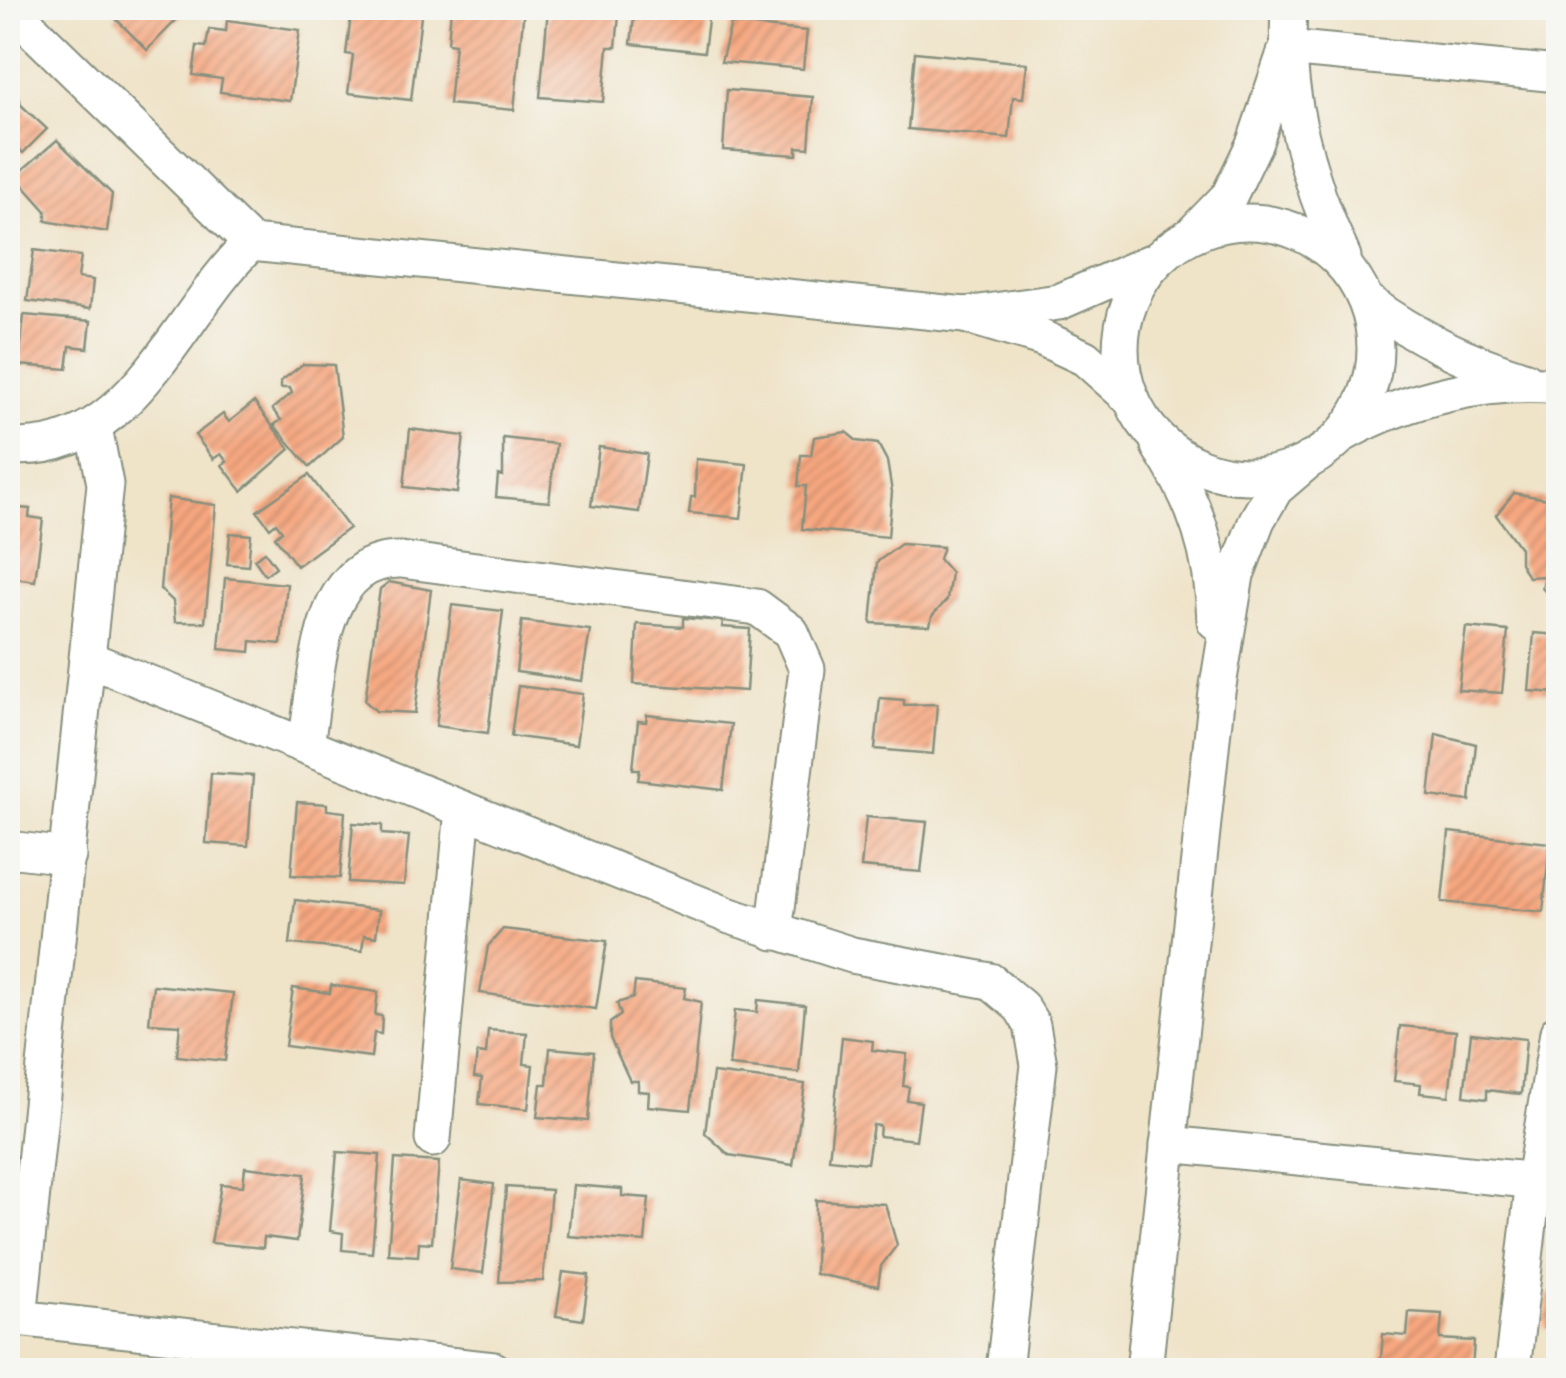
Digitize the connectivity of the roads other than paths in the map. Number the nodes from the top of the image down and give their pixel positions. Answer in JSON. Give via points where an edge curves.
{"nodes":[{"id":1,"x":10,"y":8,"type":"edge"},
{"id":2,"x":1290,"y":8,"type":"edge"},
{"id":3,"x":1287,"y":48,"type":"junction"},
{"id":4,"x":1558,"y":74,"type":"edge"},
{"id":5,"x":1192,"y":234,"type":"junction"},
{"id":6,"x":251,"y":243,"type":"junction"},
{"id":7,"x":1156,"y":259,"type":"junction"},
{"id":8,"x":1348,"y":267,"type":"junction"},
{"id":9,"x":1368,"y":302,"type":"junction"},
{"id":10,"x":965,"y":315,"type":"junction"},
{"id":11,"x":1548,"y":385,"type":"edge"},
{"id":12,"x":1138,"y":411,"type":"junction"},
{"id":13,"x":94,"y":428,"type":"junction"},
{"id":14,"x":1340,"y":436,"type":"junction"},
{"id":15,"x":8,"y":446,"type":"edge"},
{"id":16,"x":1308,"y":460,"type":"junction"},
{"id":17,"x":88,"y":659,"type":"junction"},
{"id":18,"x":1217,"y":692,"type":"junction"},
{"id":19,"x":306,"y":744,"type":"junction"},
{"id":20,"x":463,"y":808,"type":"junction"},
{"id":21,"x":8,"y":850,"type":"edge"},
{"id":22,"x":68,"y":856,"type":"junction"},
{"id":23,"x":774,"y":932,"type":"junction"},
{"id":24,"x":1558,"y":1032,"type":"edge"},
{"id":25,"x":433,"y":1139,"type":"dead end"},
{"id":26,"x":1168,"y":1144,"type":"junction"},
{"id":27,"x":1546,"y":1181,"type":"edge"},
{"id":28,"x":13,"y":1318,"type":"edge"},
{"id":29,"x":494,"y":1370,"type":"edge"},
{"id":30,"x":1004,"y":1370,"type":"edge"},
{"id":31,"x":1144,"y":1370,"type":"edge"},
{"id":32,"x":1512,"y":1370,"type":"edge"}],
"edges":[{"from":1,"to":6,"type":"street"},
{"from":2,"to":3,"type":"street"},
{"from":3,"to":4,"type":"street"},
{"from":3,"to":5,"type":"street","via":[[1229,196]]},
{"from":3,"to":8,"type":"street","via":[[1316,198]]},
{"from":5,"to":7,"type":"street"},
{"from":5,"to":8,"type":"street","via":[[1235,221],[1280,224],[1317,240]]},
{"from":6,"to":10,"type":"street"},
{"from":6,"to":13,"type":"street","via":[[209,288],[122,406]]},
{"from":7,"to":10,"type":"street","via":[[1059,302]]},
{"from":7,"to":12,"type":"street","via":[[1131,296],[1120,338],[1124,382]]},
{"from":8,"to":9,"type":"street"},
{"from":9,"to":11,"type":"street","via":[[1456,357]]},
{"from":9,"to":14,"type":"street","via":[[1377,342],[1372,382]]},
{"from":10,"to":12,"type":"street","via":[[1085,358]]},
{"from":11,"to":14,"type":"street","via":[[1444,394],[1383,412]]},
{"from":12,"to":16,"type":"street","via":[[1174,454],[1211,471],[1251,476]]},
{"from":12,"to":18,"type":"street","via":[[1186,487],[1206,538]]},
{"from":13,"to":15,"type":"street","via":[[64,443]]},
{"from":13,"to":17,"type":"street","via":[[105,484]]},
{"from":14,"to":16,"type":"street"},
{"from":16,"to":18,"type":"street","via":[[1276,488],[1257,520],[1236,575]]},
{"from":17,"to":19,"type":"street"},
{"from":17,"to":22,"type":"street"},
{"from":18,"to":26,"type":"street"},
{"from":19,"to":20,"type":"street"},
{"from":19,"to":23,"type":"street","via":[[331,609],[345,582],[370,563],[402,560],[758,607],[790,632],[807,670]]},
{"from":20,"to":23,"type":"street"},
{"from":20,"to":25,"type":"street"},
{"from":21,"to":22,"type":"street"},
{"from":22,"to":28,"type":"street"},
{"from":23,"to":30,"type":"street","via":[[852,955],[990,981],[1032,1025],[1038,1065]]},
{"from":24,"to":27,"type":"street"},
{"from":26,"to":27,"type":"street"},
{"from":26,"to":31,"type":"street"},
{"from":27,"to":32,"type":"street"},
{"from":28,"to":29,"type":"street"}]}
